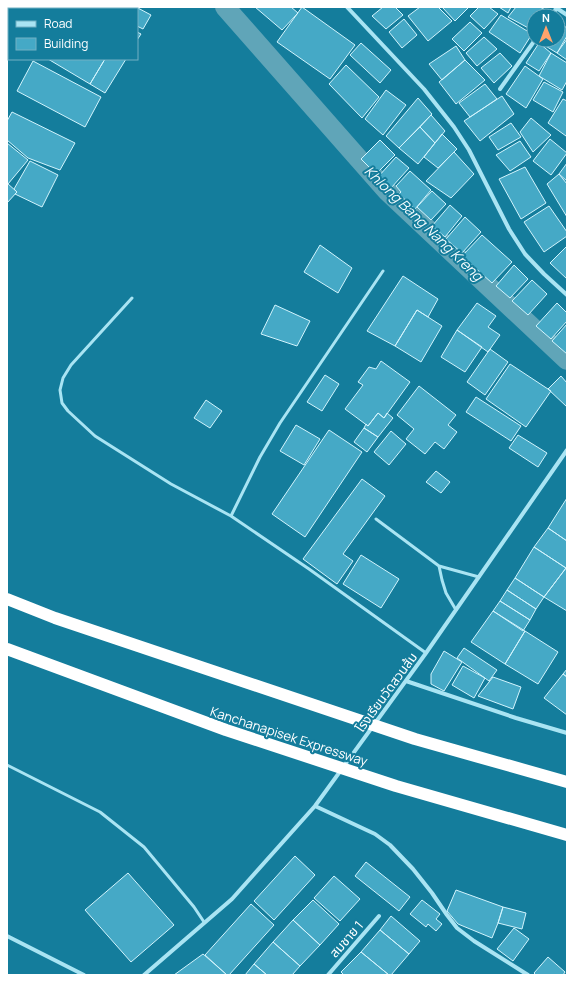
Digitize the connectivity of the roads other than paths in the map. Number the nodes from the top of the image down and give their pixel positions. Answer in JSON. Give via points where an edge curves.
{"nodes":[{"id":1,"x":347,"y":7,"type":"edge"},
{"id":2,"x":529,"y":48,"type":"edge"},
{"id":3,"x":500,"y":89,"type":"dead end"},
{"id":4,"x":383,"y":271,"type":"dead end"},
{"id":5,"x":567,"y":295,"type":"edge"},
{"id":6,"x":132,"y":298,"type":"dead end"},
{"id":7,"x":567,"y":450,"type":"edge"},
{"id":8,"x":231,"y":516,"type":"junction"},
{"id":9,"x":376,"y":519,"type":"dead end"},
{"id":10,"x":439,"y":566,"type":"junction"},
{"id":11,"x":479,"y":577,"type":"junction"},
{"id":12,"x":7,"y":599,"type":"edge"},
{"id":13,"x":456,"y":610,"type":"junction"},
{"id":14,"x":7,"y":649,"type":"edge"},
{"id":15,"x":426,"y":653,"type":"junction"},
{"id":16,"x":406,"y":681,"type":"junction"},
{"id":17,"x":567,"y":732,"type":"edge"},
{"id":18,"x":7,"y":765,"type":"edge"},
{"id":19,"x":567,"y":782,"type":"edge"},
{"id":20,"x":315,"y":806,"type":"junction"},
{"id":21,"x":567,"y":835,"type":"edge"},
{"id":22,"x":379,"y":916,"type":"dead end"},
{"id":23,"x":204,"y":922,"type":"junction"},
{"id":24,"x":7,"y":936,"type":"edge"},
{"id":25,"x":84,"y":975,"type":"edge"},
{"id":26,"x":144,"y":975,"type":"edge"},
{"id":27,"x":328,"y":975,"type":"edge"},
{"id":28,"x":528,"y":975,"type":"edge"}],
"edges":[{"from":1,"to":5,"type":"street","via":[[424,89],[454,127],[525,254]]},
{"from":2,"to":3,"type":"street"},
{"from":4,"to":8,"type":"lane","via":[[280,423]]},
{"from":6,"to":8,"type":"lane","via":[[71,365],[63,378],[60,390],[62,403],[95,436],[171,484]]},
{"from":7,"to":11,"type":"street","name":"โรงเรียนวัดสวนส้ม"},
{"from":8,"to":15,"type":"lane"},
{"from":9,"to":10,"type":"lane"},
{"from":10,"to":11,"type":"lane"},
{"from":10,"to":13,"type":"lane","via":[[446,593]]},
{"from":11,"to":13,"type":"street","name":"โรงเรียนวัดสวนส้ม"},
{"from":12,"to":19,"type":"highway","bridge":true,"via":[[55,618],[415,739]]},
{"from":13,"to":15,"type":"street","name":"โรงเรียนวัดสวนส้ม"},
{"from":14,"to":21,"type":"highway","name":"Kanchanapisek Expressway","bridge":true,"via":[[226,730],[396,786]]},
{"from":15,"to":16,"type":"street","name":"โรงเรียนวัดสวนส้ม"},
{"from":16,"to":17,"type":"street","via":[[516,718]]},
{"from":16,"to":20,"type":"street","name":"โรงเรียนวัดสวนส้ม"},
{"from":18,"to":23,"type":"lane","via":[[100,812],[139,843],[194,906]]},
{"from":20,"to":23,"type":"street","name":"โรงเรียนวัดสวนส้ม","via":[[232,899]]},
{"from":20,"to":28,"type":"street","via":[[375,834],[390,845],[413,869],[458,928]]},
{"from":22,"to":27,"type":"street","name":"สมชาย 1"},
{"from":23,"to":26,"type":"street","name":"โรงเรียนวัดสวนส้ม"},
{"from":24,"to":25,"type":"street"}]}
